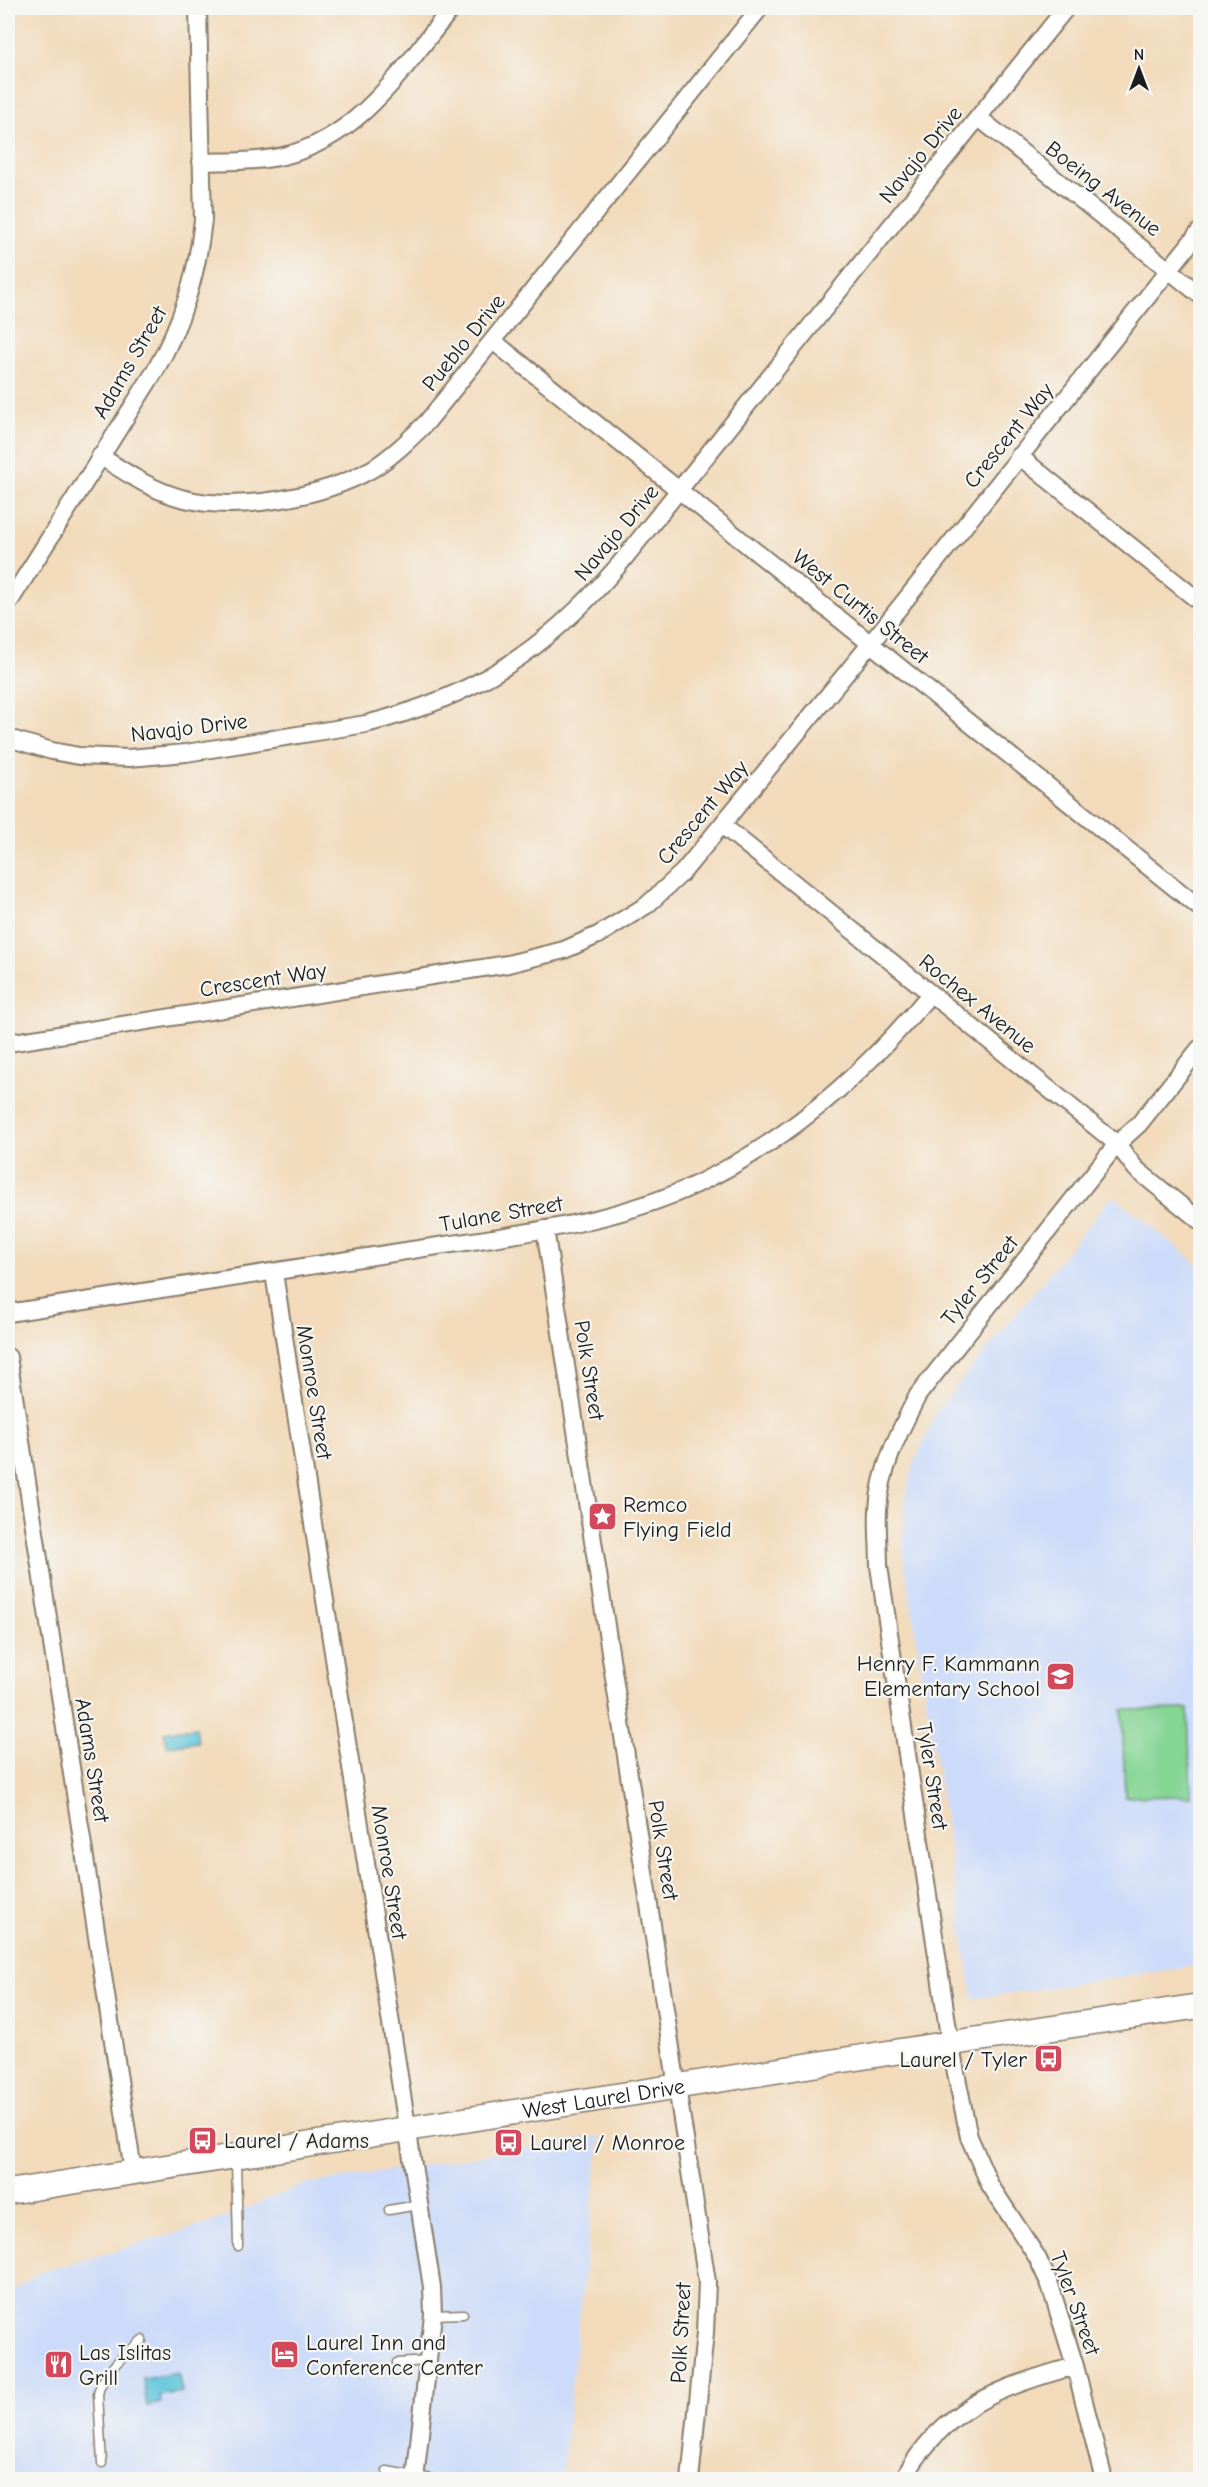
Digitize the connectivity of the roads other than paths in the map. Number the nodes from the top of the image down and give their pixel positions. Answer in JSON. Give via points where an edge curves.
{"nodes":[{"id":1,"x":198,"y":8,"type":"edge"},
{"id":2,"x":452,"y":8,"type":"edge"},
{"id":3,"x":759,"y":8,"type":"edge"},
{"id":4,"x":1066,"y":8,"type":"edge"},
{"id":5,"x":979,"y":118,"type":"junction"},
{"id":6,"x":201,"y":162,"type":"junction"},
{"id":7,"x":1200,"y":231,"type":"edge"},
{"id":8,"x":1170,"y":269,"type":"junction"},
{"id":9,"x":1200,"y":295,"type":"edge"},
{"id":10,"x":493,"y":341,"type":"junction"},
{"id":11,"x":100,"y":456,"type":"junction"},
{"id":12,"x":1019,"y":456,"type":"junction"},
{"id":13,"x":680,"y":490,"type":"junction"},
{"id":14,"x":1200,"y":602,"type":"edge"},
{"id":15,"x":8,"y":604,"type":"edge"},
{"id":16,"x":871,"y":643,"type":"junction"},
{"id":17,"x":8,"y":738,"type":"edge"},
{"id":18,"x":723,"y":825,"type":"junction"},
{"id":19,"x":1200,"y":908,"type":"edge"},
{"id":20,"x":930,"y":994,"type":"junction"},
{"id":21,"x":8,"y":1043,"type":"edge"},
{"id":22,"x":1200,"y":1048,"type":"edge"},
{"id":23,"x":1117,"y":1144,"type":"junction"},
{"id":24,"x":1200,"y":1221,"type":"edge"},
{"id":25,"x":546,"y":1229,"type":"junction"},
{"id":26,"x":274,"y":1273,"type":"junction"},
{"id":27,"x":8,"y":1313,"type":"edge"},
{"id":28,"x":8,"y":1357,"type":"edge"},
{"id":29,"x":1200,"y":2007,"type":"edge"},
{"id":30,"x":951,"y":2043,"type":"junction"},
{"id":31,"x":678,"y":2087,"type":"junction"},
{"id":32,"x":408,"y":2130,"type":"junction"},
{"id":33,"x":236,"y":2155,"type":"junction"},
{"id":34,"x":133,"y":2171,"type":"junction"},
{"id":35,"x":8,"y":2192,"type":"edge"},
{"id":36,"x":418,"y":2205,"type":"junction"},
{"id":37,"x":389,"y":2210,"type":"dead end"},
{"id":38,"x":238,"y":2246,"type":"dead end"},
{"id":39,"x":463,"y":2314,"type":"dead end"},
{"id":40,"x":433,"y":2315,"type":"junction"},
{"id":41,"x":142,"y":2340,"type":"dead end"},
{"id":42,"x":428,"y":2361,"type":"junction"},
{"id":43,"x":397,"y":2363,"type":"dead end"},
{"id":44,"x":1075,"y":2366,"type":"junction"},
{"id":45,"x":102,"y":2463,"type":"dead end"},
{"id":46,"x":387,"y":2471,"type":"dead end"},
{"id":47,"x":416,"y":2478,"type":"edge"},
{"id":48,"x":438,"y":2480,"type":"edge"},
{"id":49,"x":690,"y":2480,"type":"edge"},
{"id":50,"x":903,"y":2480,"type":"edge"},
{"id":51,"x":1104,"y":2480,"type":"edge"}],
"edges":[{"from":1,"to":6,"type":"street","name":"Adams Street"},
{"from":2,"to":6,"type":"street","via":[[375,103],[327,139],[268,159]]},
{"from":3,"to":10,"type":"street","name":"Pueblo Drive"},
{"from":4,"to":5,"type":"street","name":"Navajo Drive"},
{"from":5,"to":8,"type":"street","name":"Boeing Avenue"},
{"from":5,"to":13,"type":"street","name":"Navajo Drive"},
{"from":6,"to":11,"type":"street","name":"Adams Street","via":[[202,220],[189,297],[170,345]]},
{"from":7,"to":8,"type":"street","name":"Crescent Way"},
{"from":8,"to":9,"type":"street","name":"Boeing Avenue"},
{"from":8,"to":12,"type":"street","name":"Crescent Way"},
{"from":10,"to":11,"type":"street","name":"Pueblo Drive","via":[[409,441],[373,468],[332,487],[250,502],[198,502],[153,488]]},
{"from":10,"to":13,"type":"street","name":"West Curtis Street"},
{"from":11,"to":15,"type":"street","name":"Adams Street"},
{"from":12,"to":14,"type":"street"},
{"from":12,"to":16,"type":"street","name":"Crescent Way"},
{"from":13,"to":16,"type":"street","name":"West Curtis Street"},
{"from":13,"to":17,"type":"street","name":"Navajo Drive","via":[[590,599],[543,641],[469,689],[417,710],[366,724],[156,756],[80,756]]},
{"from":16,"to":18,"type":"street","name":"Crescent Way"},
{"from":16,"to":19,"type":"street","name":"West Curtis Street"},
{"from":18,"to":20,"type":"street","name":"Rochex Avenue"},
{"from":18,"to":21,"type":"street","name":"Crescent Way","via":[[647,905],[598,935],[546,956]]},
{"from":20,"to":23,"type":"street","name":"Rochex Avenue"},
{"from":20,"to":25,"type":"street","name":"Tulane Street","via":[[843,1087],[753,1154],[664,1198],[612,1215]]},
{"from":22,"to":23,"type":"street","name":"Tyler Street","via":[[1139,1124]]},
{"from":23,"to":24,"type":"street","name":"Rochex Avenue","via":[[1136,1169]]},
{"from":23,"to":30,"type":"street","name":"Tyler Street","via":[[918,1395],[888,1461],[878,1508],[879,1566]]},
{"from":25,"to":26,"type":"street","name":"Tulane Street"},
{"from":25,"to":31,"type":"street","name":"Polk Street"},
{"from":26,"to":27,"type":"street","name":"Tulane Street"},
{"from":26,"to":32,"type":"street","name":"Monroe Street"},
{"from":28,"to":34,"type":"street","name":"Adams Street"},
{"from":29,"to":30,"type":"main road","name":"West Laurel Drive"},
{"from":30,"to":31,"type":"main road","name":"West Laurel Drive"},
{"from":30,"to":44,"type":"street","name":"Tyler Street","via":[[976,2155],[990,2185],[1040,2264]]},
{"from":31,"to":32,"type":"main road","name":"West Laurel Drive"},
{"from":31,"to":49,"type":"street","name":"Polk Street","via":[[708,2289]]},
{"from":32,"to":33,"type":"main road","name":"West Laurel Drive"},
{"from":32,"to":36,"type":"street","name":"Monroe Street"},
{"from":33,"to":34,"type":"main road","name":"West Laurel Drive"},
{"from":33,"to":38,"type":"lane"},
{"from":34,"to":35,"type":"main road","name":"West Laurel Drive"},
{"from":36,"to":37,"type":"lane"},
{"from":36,"to":40,"type":"street","name":"Monroe Street"},
{"from":39,"to":40,"type":"lane"},
{"from":40,"to":42,"type":"street","name":"Monroe Street"},
{"from":41,"to":45,"type":"lane","via":[[113,2366],[100,2386]]},
{"from":42,"to":43,"type":"lane"},
{"from":42,"to":47,"type":"street","name":"Monroe Street"},
{"from":44,"to":50,"type":"street","via":[[1008,2386],[976,2402],[937,2433]]},
{"from":44,"to":51,"type":"street","name":"Tyler Street"},
{"from":46,"to":47,"type":"lane"},
{"from":47,"to":48,"type":"lane"}]}
